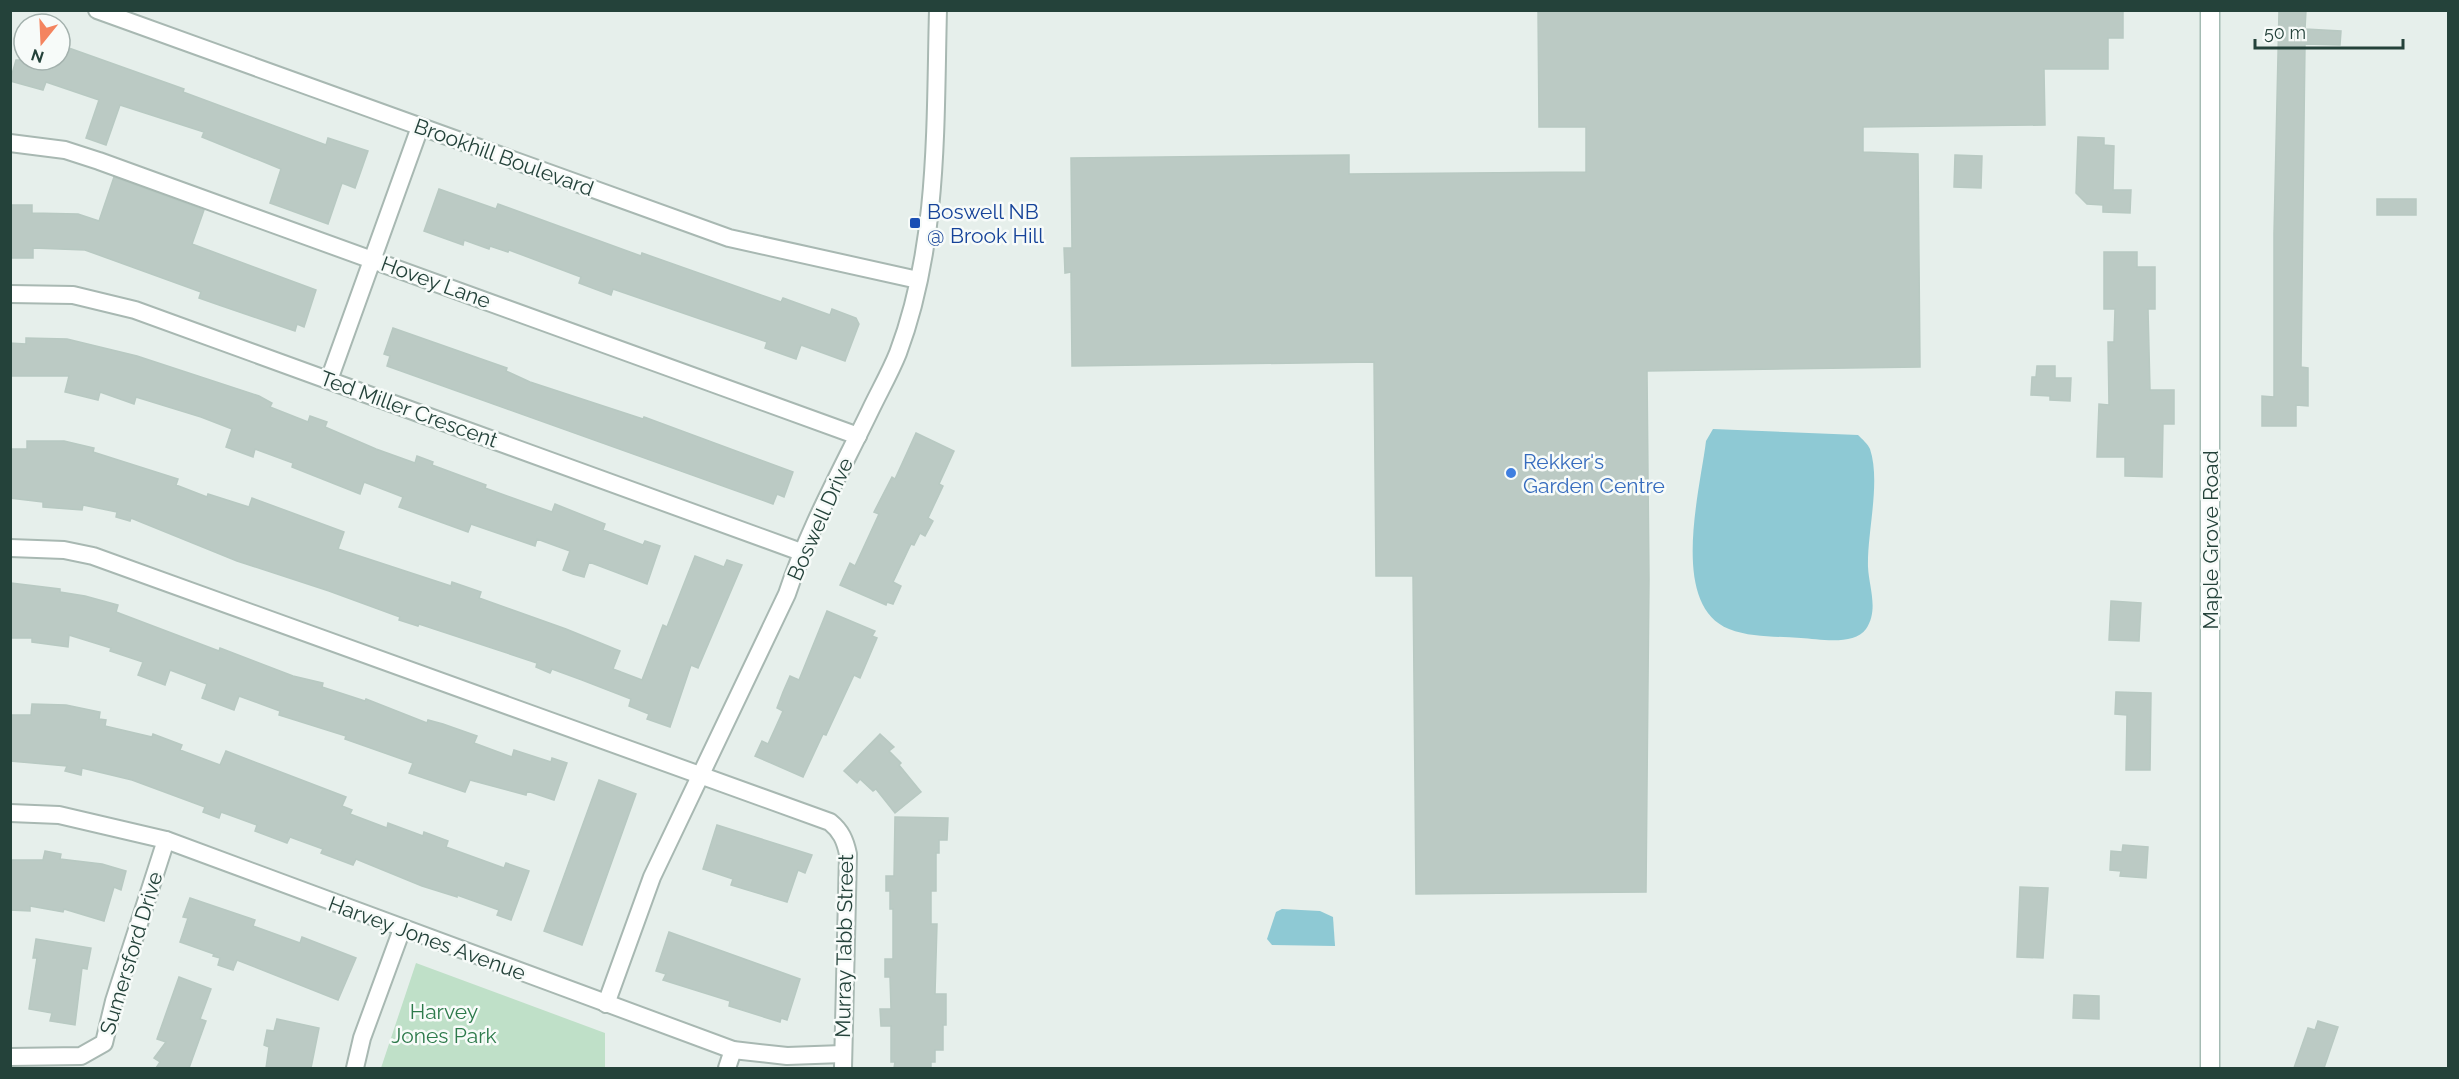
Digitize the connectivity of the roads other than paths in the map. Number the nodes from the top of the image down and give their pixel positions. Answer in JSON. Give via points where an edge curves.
{"nodes":[{"id":1,"x":97,"y":10,"type":"edge"},
{"id":2,"x":938,"y":10,"type":"edge"},
{"id":3,"x":2210,"y":10,"type":"edge"},
{"id":4,"x":420,"y":127,"type":"junction"},
{"id":5,"x":10,"y":143,"type":"edge"},
{"id":6,"x":372,"y":259,"type":"junction"},
{"id":7,"x":918,"y":280,"type":"junction"},
{"id":8,"x":10,"y":294,"type":"edge"},
{"id":9,"x":329,"y":380,"type":"junction"},
{"id":10,"x":858,"y":436,"type":"junction"},
{"id":11,"x":10,"y":548,"type":"edge"},
{"id":12,"x":801,"y":552,"type":"junction"},
{"id":13,"x":701,"y":775,"type":"junction"},
{"id":14,"x":10,"y":813,"type":"edge"},
{"id":15,"x":166,"y":840,"type":"junction"},
{"id":16,"x":402,"y":929,"type":"junction"},
{"id":17,"x":606,"y":1004,"type":"junction"},
{"id":18,"x":733,"y":1050,"type":"junction"},
{"id":19,"x":10,"y":1057,"type":"edge"},
{"id":20,"x":843,"y":1061,"type":"edge"},
{"id":21,"x":355,"y":1068,"type":"edge"},
{"id":22,"x":727,"y":1068,"type":"edge"},
{"id":23,"x":2210,"y":1068,"type":"edge"}],
"edges":[{"from":1,"to":4,"type":"street","name":"Brookhill Boulevard"},
{"from":2,"to":7,"type":"street","name":"Boswell Drive","via":[[934,171],[930,219]]},
{"from":3,"to":23,"type":"street","name":"Maple Grove Road"},
{"from":4,"to":6,"type":"street"},
{"from":4,"to":7,"type":"street","name":"Brookhill Boulevard","via":[[729,238]]},
{"from":5,"to":6,"type":"street","name":"Hovey Lane","via":[[65,150]]},
{"from":6,"to":9,"type":"street"},
{"from":6,"to":10,"type":"street","name":"Hovey Lane"},
{"from":7,"to":10,"type":"street","name":"Boswell Drive","via":[[898,354]]},
{"from":8,"to":9,"type":"street","name":"Ted Miller Crescent","via":[[73,295],[101,300]]},
{"from":9,"to":12,"type":"street","name":"Ted Miller Crescent"},
{"from":10,"to":12,"type":"street","name":"Boswell Drive"},
{"from":11,"to":13,"type":"street","via":[[64,550],[93,556]]},
{"from":12,"to":13,"type":"street","name":"Boswell Drive","via":[[787,594]]},
{"from":13,"to":17,"type":"street","name":"Boswell Drive","via":[[652,877]]},
{"from":13,"to":20,"type":"street","name":"Murray Tabb Street","via":[[830,822],[845,840],[848,854]]},
{"from":14,"to":15,"type":"street","name":"Harvey Jones Avenue","via":[[59,815]]},
{"from":15,"to":16,"type":"street","name":"Harvey Jones Avenue"},
{"from":15,"to":19,"type":"street","name":"Sumersford Drive","via":[[104,1043],[81,1056]]},
{"from":16,"to":17,"type":"street","name":"Harvey Jones Avenue"},
{"from":16,"to":21,"type":"street"},
{"from":17,"to":18,"type":"street","name":"Harvey Jones Avenue"},
{"from":18,"to":20,"type":"street","name":"Harvey Jones Avenue"},
{"from":18,"to":22,"type":"street"}]}
